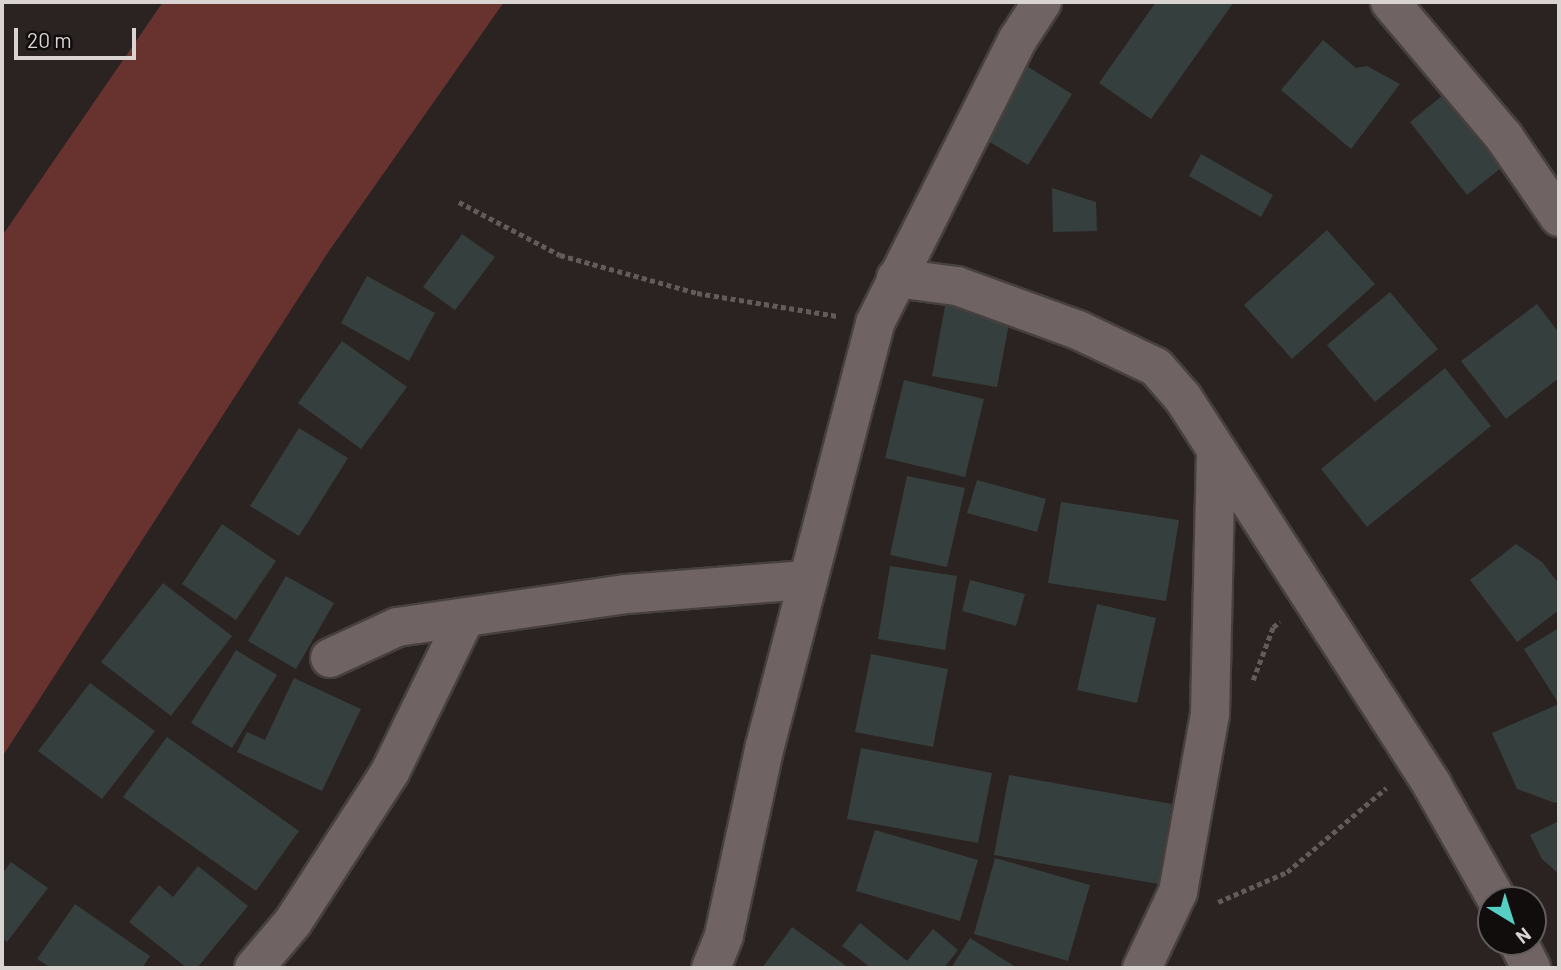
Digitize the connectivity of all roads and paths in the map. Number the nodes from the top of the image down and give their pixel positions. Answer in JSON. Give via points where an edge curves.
{"nodes":[{"id":1,"x":1042,"y":2,"type":"edge"},
{"id":2,"x":1390,"y":2,"type":"edge"},
{"id":3,"x":459,"y":202,"type":"dead end"},
{"id":4,"x":1559,"y":217,"type":"edge"},
{"id":5,"x":895,"y":278,"type":"junction"},
{"id":6,"x":875,"y":323,"type":"junction"},
{"id":7,"x":1216,"y":452,"type":"junction"},
{"id":8,"x":806,"y":580,"type":"junction"},
{"id":9,"x":465,"y":618,"type":"junction"},
{"id":10,"x":330,"y":658,"type":"dead end"},
{"id":11,"x":1417,"y":761,"type":"junction"},
{"id":12,"x":1489,"y":886,"type":"edge"},
{"id":13,"x":1160,"y":929,"type":"junction"},
{"id":14,"x":254,"y":968,"type":"edge"},
{"id":15,"x":711,"y":968,"type":"edge"},
{"id":16,"x":1142,"y":968,"type":"edge"}],
"edges":[{"from":1,"to":5,"type":"street","via":[[1018,39]]},
{"from":2,"to":4,"type":"street","via":[[1504,137]]},
{"from":3,"to":6,"type":"path","via":[[560,255],[697,293]]},
{"from":5,"to":6,"type":"street"},
{"from":5,"to":7,"type":"street","via":[[957,286],[1078,330],[1156,367],[1183,398]]},
{"from":6,"to":8,"type":"street"},
{"from":7,"to":11,"type":"street"},
{"from":7,"to":13,"type":"street","via":[[1210,714],[1178,892]]},
{"from":8,"to":9,"type":"street","via":[[627,594]]},
{"from":8,"to":15,"type":"street","via":[[724,935]]},
{"from":9,"to":10,"type":"street","via":[[397,627]]},
{"from":9,"to":14,"type":"street","via":[[390,772],[293,922]]},
{"from":11,"to":12,"type":"street"},
{"from":11,"to":13,"type":"path","via":[[1287,872]]},
{"from":13,"to":16,"type":"street"}]}
